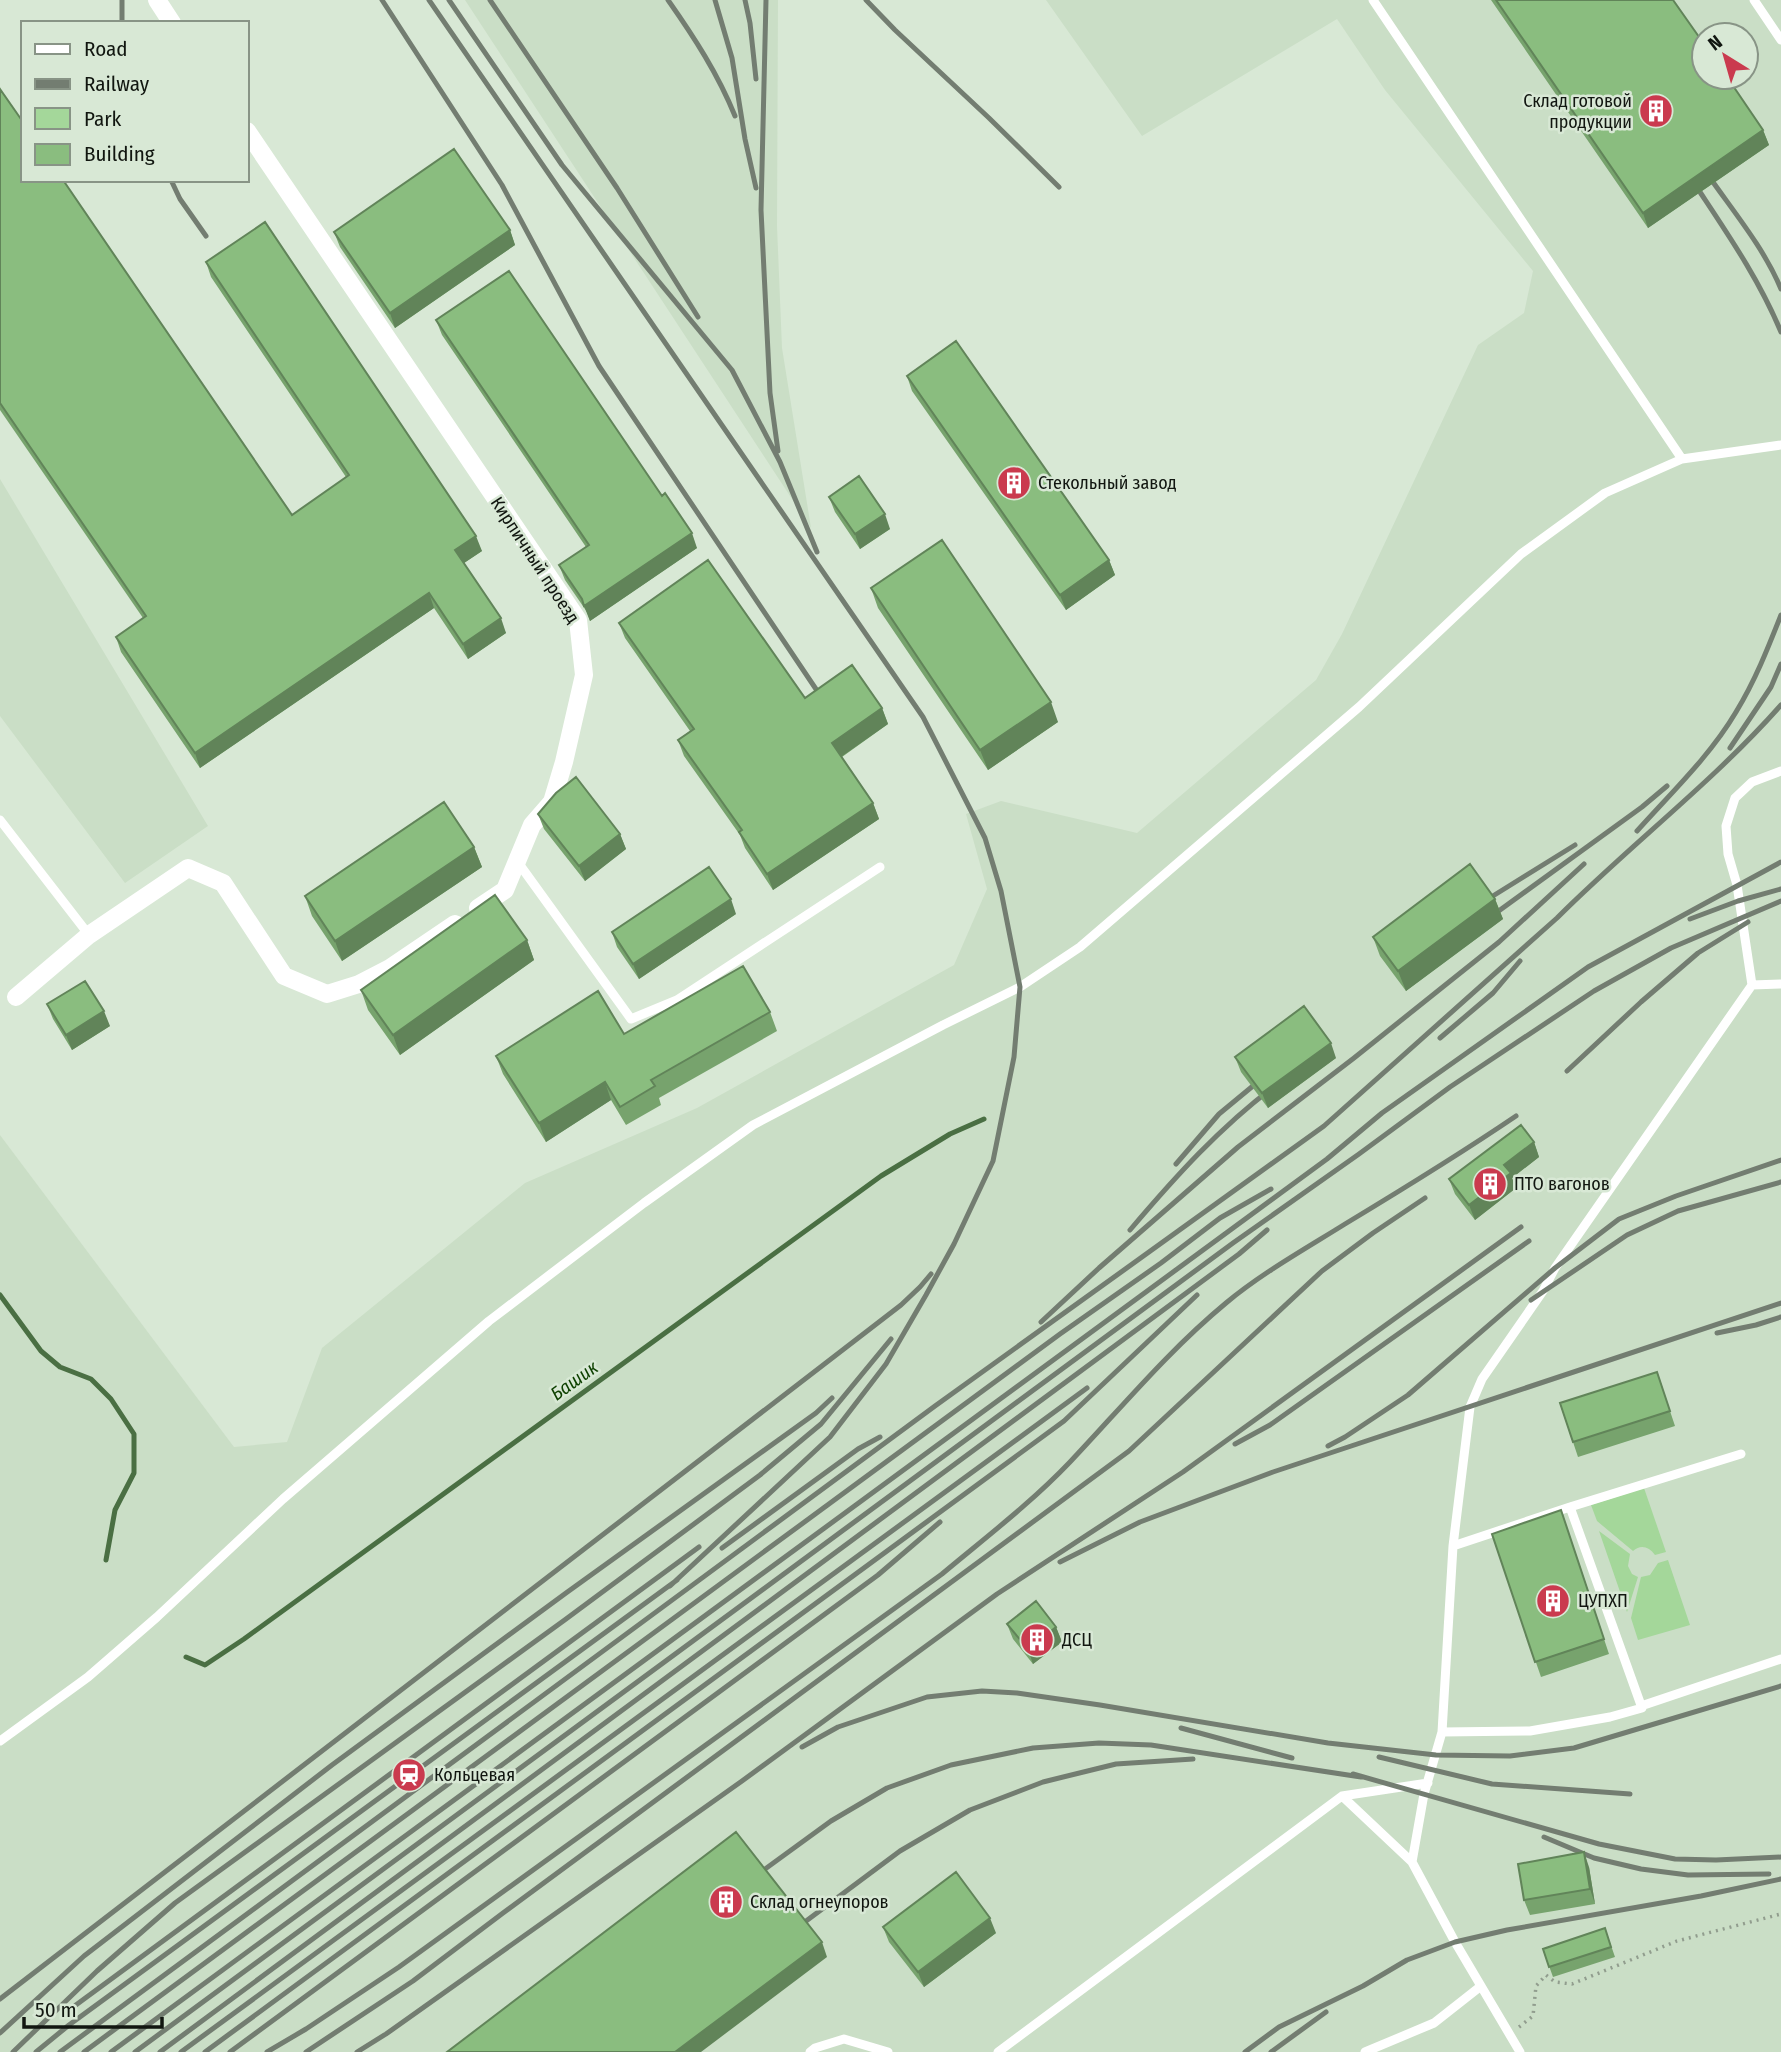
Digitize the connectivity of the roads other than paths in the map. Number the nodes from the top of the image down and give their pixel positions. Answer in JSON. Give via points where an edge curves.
{"nodes":[{"id":1,"x":157,"y":0,"type":"edge"},
{"id":2,"x":1373,"y":0,"type":"edge"},
{"id":3,"x":1754,"y":0,"type":"edge"},
{"id":4,"x":171,"y":21,"type":"edge"},
{"id":5,"x":1781,"y":40,"type":"edge"},
{"id":6,"x":248,"y":132,"type":"edge"},
{"id":7,"x":1781,"y":445,"type":"edge"},
{"id":8,"x":1682,"y":459,"type":"junction"},
{"id":9,"x":1781,"y":771,"type":"edge"},
{"id":10,"x":0,"y":820,"type":"edge"},
{"id":11,"x":517,"y":861,"type":"junction"},
{"id":12,"x":880,"y":867,"type":"dead end"},
{"id":13,"x":89,"y":934,"type":"junction"},
{"id":14,"x":1781,"y":984,"type":"edge"},
{"id":15,"x":1752,"y":985,"type":"junction"},
{"id":16,"x":16,"y":997,"type":"dead end"},
{"id":17,"x":1741,"y":1454,"type":"dead end"},
{"id":18,"x":1570,"y":1507,"type":"junction"},
{"id":19,"x":1452,"y":1546,"type":"junction"},
{"id":20,"x":1781,"y":1659,"type":"edge"},
{"id":21,"x":1641,"y":1706,"type":"junction"},
{"id":22,"x":1441,"y":1732,"type":"junction"},
{"id":23,"x":0,"y":1741,"type":"edge"},
{"id":24,"x":1428,"y":1783,"type":"junction"},
{"id":25,"x":1342,"y":1796,"type":"junction"},
{"id":26,"x":1412,"y":1863,"type":"junction"},
{"id":27,"x":1481,"y":1986,"type":"junction"},
{"id":28,"x":810,"y":2052,"type":"edge"},
{"id":29,"x":888,"y":2052,"type":"edge"},
{"id":30,"x":998,"y":2052,"type":"edge"},
{"id":31,"x":1365,"y":2052,"type":"edge"},
{"id":32,"x":1520,"y":2052,"type":"edge"}],
"edges":[{"from":1,"to":4,"type":"street"},
{"from":2,"to":8,"type":"lane"},
{"from":3,"to":5,"type":"lane"},
{"from":6,"to":11,"type":"street","name":"Кирпичный проезд","via":[[578,620],[584,675],[564,762],[552,802],[532,825]]},
{"from":7,"to":8,"type":"lane"},
{"from":8,"to":23,"type":"lane","via":[[1605,493],[1521,554],[1359,707],[1080,947],[1020,987],[753,1125],[489,1321],[283,1499],[157,1618]]},
{"from":9,"to":15,"type":"lane","via":[[1752,782],[1735,798],[1726,826]]},
{"from":10,"to":13,"type":"lane"},
{"from":11,"to":12,"type":"lane","via":[[631,1019],[677,1000]]},
{"from":11,"to":13,"type":"street","name":"Кирпичный проезд","via":[[505,890],[390,968],[327,994],[284,976],[223,883],[188,868]]},
{"from":13,"to":16,"type":"street","name":"Кирпичный проезд"},
{"from":14,"to":15,"type":"lane"},
{"from":15,"to":19,"type":"lane","via":[[1482,1379],[1466,1427]]},
{"from":17,"to":18,"type":"lane"},
{"from":18,"to":19,"type":"lane"},
{"from":18,"to":21,"type":"lane"},
{"from":19,"to":22,"type":"lane"},
{"from":20,"to":21,"type":"lane"},
{"from":21,"to":22,"type":"lane","via":[[1610,1717],[1530,1731]]},
{"from":22,"to":24,"type":"lane"},
{"from":24,"to":25,"type":"lane"},
{"from":24,"to":26,"type":"lane"},
{"from":25,"to":26,"type":"lane"},
{"from":25,"to":30,"type":"lane"},
{"from":26,"to":27,"type":"lane"},
{"from":27,"to":31,"type":"lane","via":[[1434,2024]]},
{"from":27,"to":32,"type":"lane"},
{"from":28,"to":29,"type":"lane","via":[[844,2039]]}]}
